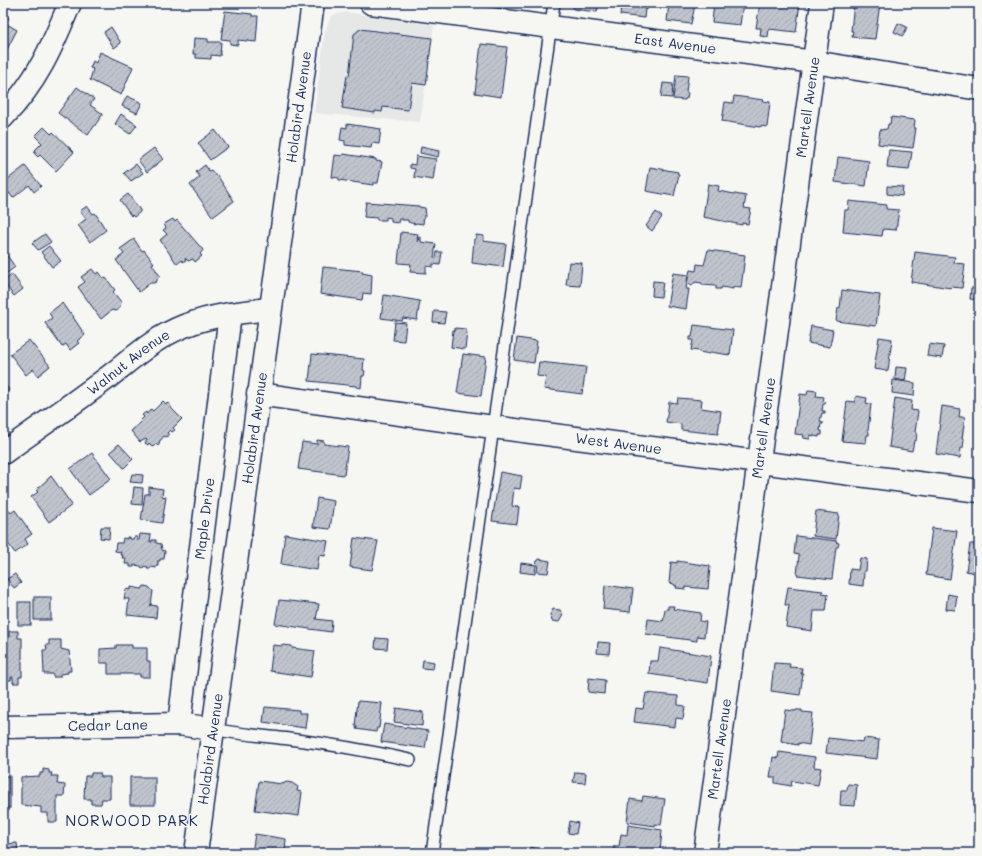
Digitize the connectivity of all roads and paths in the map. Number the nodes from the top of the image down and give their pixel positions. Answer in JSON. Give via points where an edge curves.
{"nodes":[{"id":1,"x":70,"y":3,"type":"edge"},
{"id":2,"x":312,"y":3,"type":"edge"},
{"id":3,"x":371,"y":3,"type":"edge"},
{"id":4,"x":554,"y":3,"type":"edge"},
{"id":5,"x":822,"y":3,"type":"edge"},
{"id":6,"x":551,"y":27,"type":"junction"},
{"id":7,"x":814,"y":62,"type":"junction"},
{"id":8,"x":979,"y":89,"type":"edge"},
{"id":9,"x":3,"y":117,"type":"edge"},
{"id":10,"x":270,"y":309,"type":"junction"},
{"id":11,"x":230,"y":314,"type":"junction"},
{"id":12,"x":258,"y":394,"type":"junction"},
{"id":13,"x":493,"y":427,"type":"junction"},
{"id":14,"x":3,"y":453,"type":"edge"},
{"id":15,"x":758,"y":463,"type":"junction"},
{"id":16,"x":979,"y":491,"type":"edge"},
{"id":17,"x":179,"y":724,"type":"junction"},
{"id":18,"x":3,"y":727,"type":"edge"},
{"id":19,"x":212,"y":729,"type":"junction"},
{"id":20,"x":410,"y":760,"type":"dead end"},
{"id":21,"x":196,"y":853,"type":"edge"},
{"id":22,"x":432,"y":853,"type":"edge"},
{"id":23,"x":705,"y":853,"type":"edge"}],
"edges":[{"from":1,"to":9,"type":"street","via":[[34,80]]},
{"from":2,"to":10,"type":"street","name":"Holabird Avenue"},
{"from":3,"to":6,"type":"street","name":"East Avenue"},
{"from":4,"to":6,"type":"lane"},
{"from":5,"to":7,"type":"street","name":"Martell Avenue"},
{"from":6,"to":7,"type":"street","name":"East Avenue"},
{"from":6,"to":13,"type":"lane"},
{"from":7,"to":8,"type":"street","name":"East Avenue"},
{"from":7,"to":15,"type":"street","name":"Martell Avenue"},
{"from":10,"to":11,"type":"street","name":"Walnut Avenue"},
{"from":10,"to":12,"type":"street","name":"Holabird Avenue"},
{"from":11,"to":14,"type":"street","name":"Walnut Avenue","via":[[204,319],[166,333]]},
{"from":11,"to":17,"type":"street","name":"Maple Drive"},
{"from":12,"to":13,"type":"street","name":"West Avenue"},
{"from":12,"to":19,"type":"street","name":"Holabird Avenue"},
{"from":13,"to":15,"type":"street","name":"West Avenue"},
{"from":13,"to":22,"type":"lane"},
{"from":15,"to":16,"type":"street","name":"West Avenue"},
{"from":15,"to":23,"type":"street","name":"Martell Avenue"},
{"from":17,"to":18,"type":"street","name":"Cedar Lane"},
{"from":17,"to":19,"type":"street","name":"Cedar Lane"},
{"from":19,"to":20,"type":"lane","via":[[337,746]]},
{"from":19,"to":21,"type":"street","name":"Holabird Avenue"}]}
